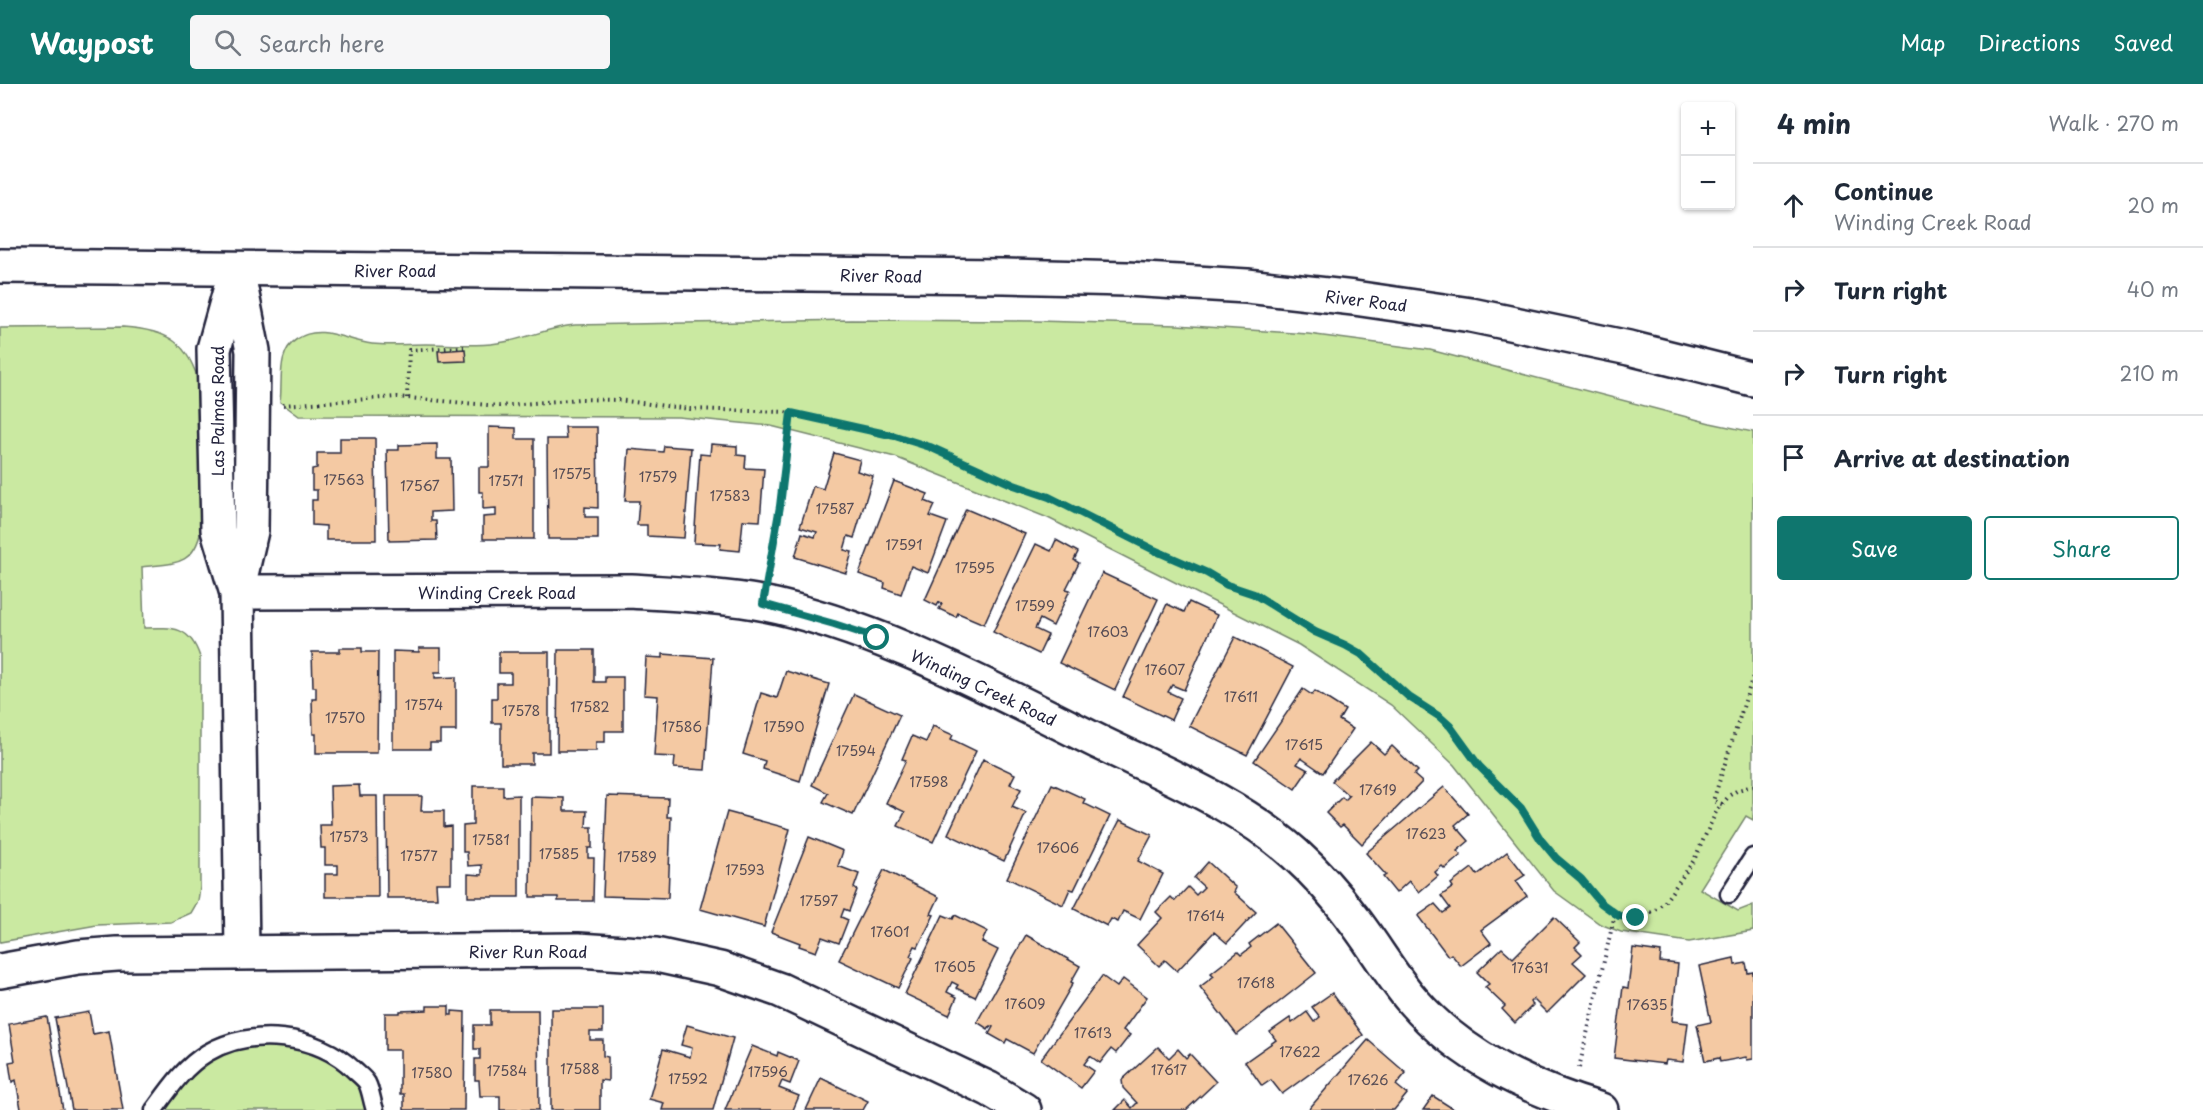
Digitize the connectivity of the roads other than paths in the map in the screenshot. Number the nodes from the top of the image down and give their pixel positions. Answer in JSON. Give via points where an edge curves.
{"nodes":[{"id":1,"x":0,"y":266,"type":"edge"},
{"id":2,"x":237,"y":269,"type":"junction"},
{"id":3,"x":1753,"y":379,"type":"edge"},
{"id":4,"x":237,"y":592,"type":"junction"},
{"id":5,"x":1753,"y":857,"type":"edge"},
{"id":6,"x":1729,"y":894,"type":"dead end"},
{"id":7,"x":242,"y":952,"type":"junction"},
{"id":8,"x":0,"y":971,"type":"edge"},
{"id":9,"x":1586,"y":1106,"type":"edge"},
{"id":10,"x":154,"y":1110,"type":"edge"},
{"id":11,"x":375,"y":1110,"type":"edge"},
{"id":12,"x":1024,"y":1110,"type":"edge"}],
"edges":[{"from":1,"to":2,"type":"street","name":"River Road"},
{"from":2,"to":3,"type":"street","name":"River Road","via":[[1004,276],[1247,286],[1472,315]]},
{"from":2,"to":4,"type":"street","via":[[254,351],[251,531]]},
{"from":4,"to":7,"type":"street"},
{"from":4,"to":9,"type":"street","name":"Winding Creek Road","via":[[631,591],[689,595],[763,604],[834,624],[920,656],[1229,807],[1260,827],[1324,882],[1412,999],[1435,1023],[1492,1066]]},
{"from":5,"to":6,"type":"lane"},
{"from":7,"to":8,"type":"street","name":"River Run Road","via":[[78,957]]},
{"from":7,"to":12,"type":"street","name":"River Run Road","via":[[588,950],[688,961],[749,978],[798,998],[989,1089]]},
{"from":10,"to":11,"type":"lane","via":[[183,1070],[208,1052],[239,1040],[274,1038],[308,1042],[350,1065],[367,1082]]}]}
